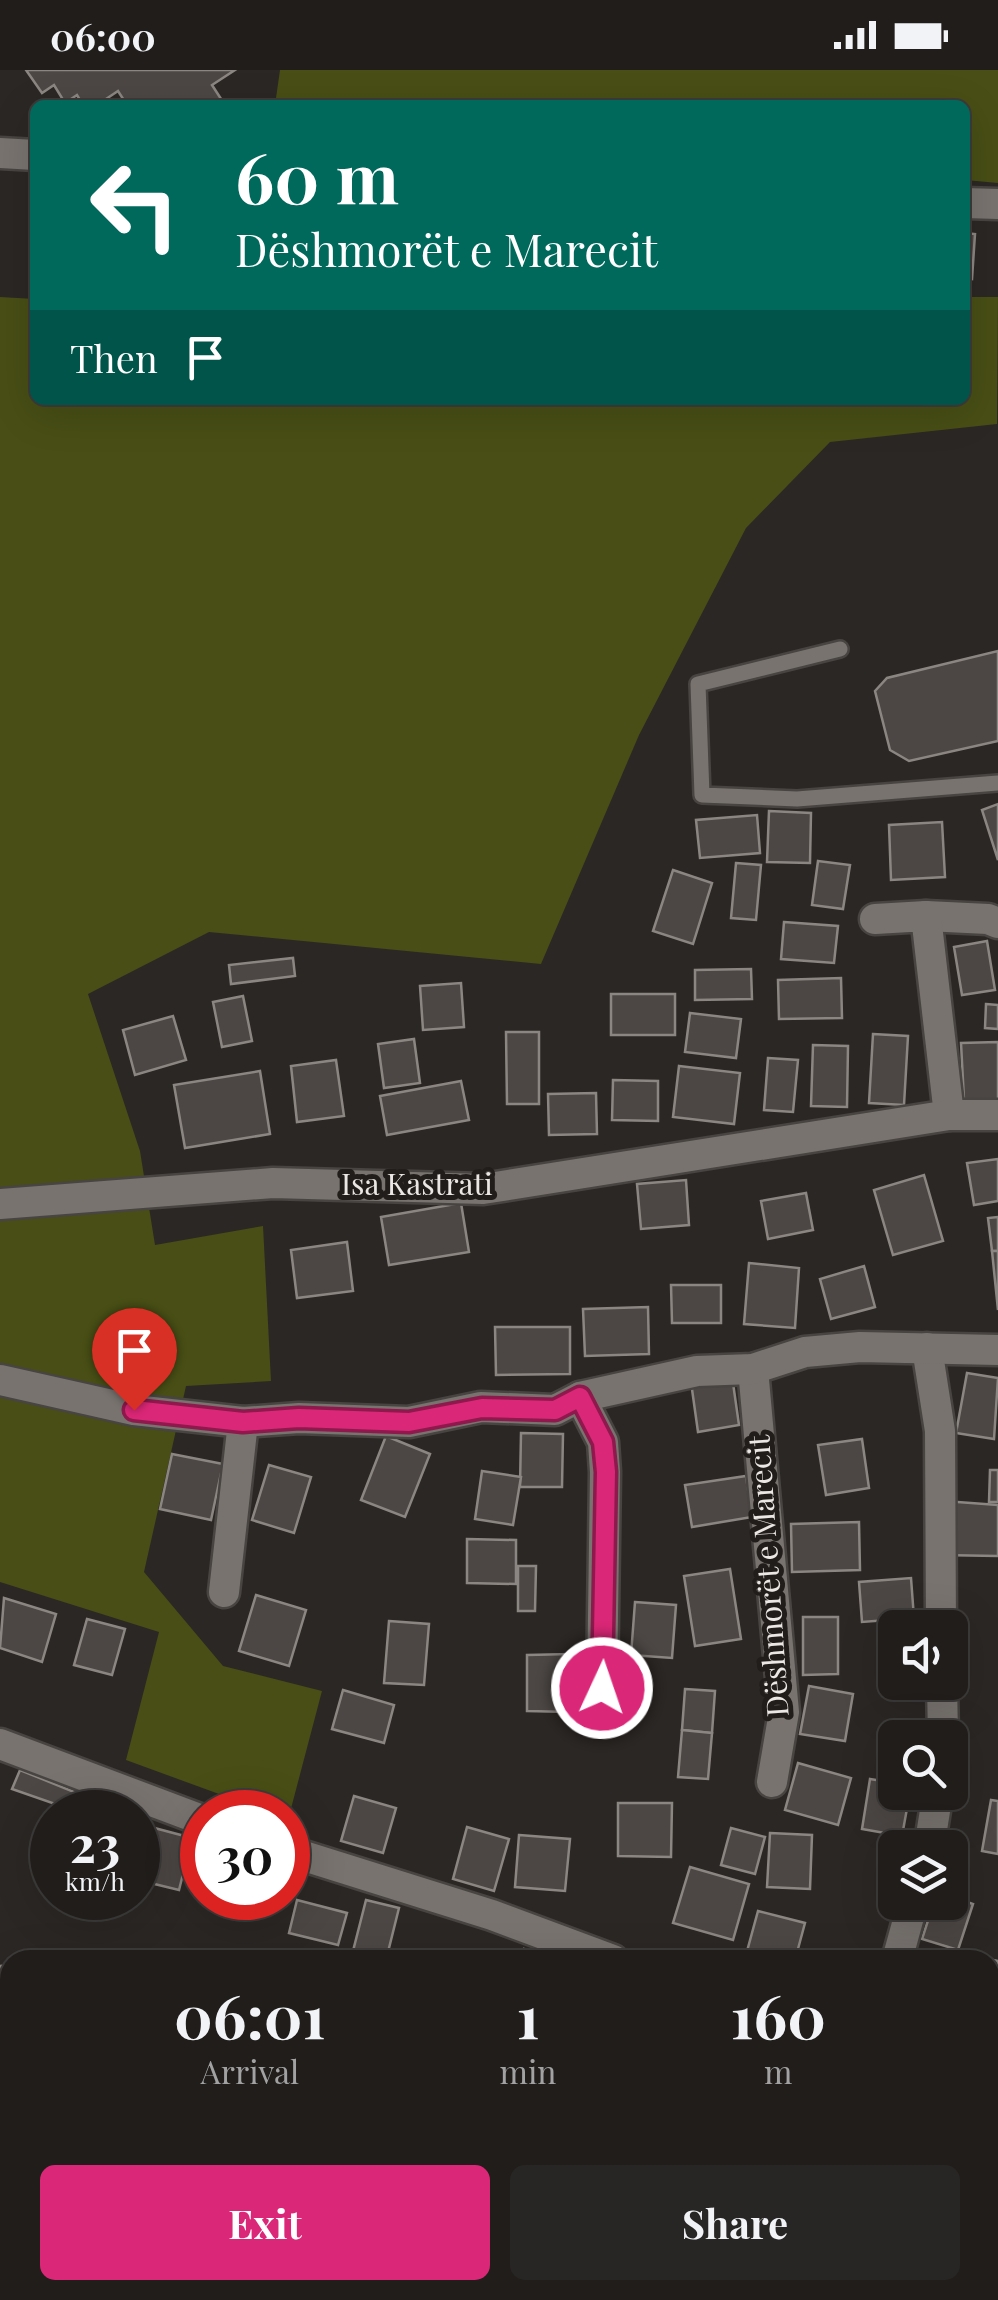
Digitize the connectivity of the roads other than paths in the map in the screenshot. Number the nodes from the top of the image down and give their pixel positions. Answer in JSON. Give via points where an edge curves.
{"nodes":[{"id":1,"x":0,"y":153,"type":"edge"},
{"id":2,"x":30,"y":154,"type":"edge"},
{"id":3,"x":970,"y":203,"type":"edge"},
{"id":4,"x":998,"y":204,"type":"edge"},
{"id":5,"x":840,"y":649,"type":"dead end"},
{"id":6,"x":998,"y":784,"type":"edge"},
{"id":7,"x":926,"y":916,"type":"junction"},
{"id":8,"x":875,"y":919,"type":"dead end"},
{"id":9,"x":998,"y":923,"type":"edge"},
{"id":10,"x":949,"y":1115,"type":"junction"},
{"id":11,"x":998,"y":1115,"type":"edge"},
{"id":12,"x":0,"y":1204,"type":"edge"},
{"id":13,"x":927,"y":1348,"type":"junction"},
{"id":14,"x":998,"y":1350,"type":"edge"},
{"id":15,"x":753,"y":1370,"type":"junction"},
{"id":16,"x":0,"y":1380,"type":"edge"},
{"id":17,"x":580,"y":1397,"type":"junction"},
{"id":18,"x":243,"y":1422,"type":"junction"},
{"id":19,"x":224,"y":1592,"type":"dead end"},
{"id":20,"x":941,"y":1610,"type":"edge"},
{"id":21,"x":602,"y":1688,"type":"dead end"},
{"id":22,"x":0,"y":1744,"type":"edge"},
{"id":23,"x":772,"y":1782,"type":"dead end"},
{"id":24,"x":180,"y":1812,"type":"edge"},
{"id":25,"x":310,"y":1858,"type":"edge"},
{"id":26,"x":908,"y":1920,"type":"edge"},
{"id":27,"x":586,"y":1950,"type":"edge"},
{"id":28,"x":900,"y":1950,"type":"edge"}],
"edges":[{"from":1,"to":2,"type":"street"},
{"from":3,"to":4,"type":"street"},
{"from":5,"to":6,"type":"lane","via":[[698,684],[702,795],[797,799]]},
{"from":7,"to":8,"type":"street"},
{"from":7,"to":9,"type":"street"},
{"from":7,"to":10,"type":"street"},
{"from":10,"to":11,"type":"street","name":"Isa Kastrati"},
{"from":10,"to":12,"type":"street","name":"Isa Kastrati","via":[[483,1188],[272,1183]]},
{"from":13,"to":14,"type":"street"},
{"from":13,"to":15,"type":"street","via":[[806,1352]]},
{"from":13,"to":20,"type":"street","via":[[940,1431]]},
{"from":15,"to":17,"type":"street","via":[[697,1371]]},
{"from":15,"to":23,"type":"street","name":"Dëshmorët e Marecit","via":[[784,1712]]},
{"from":16,"to":18,"type":"street","via":[[134,1410]]},
{"from":17,"to":18,"type":"street","via":[[555,1410],[482,1408],[409,1422]]},
{"from":17,"to":21,"type":"street","via":[[603,1442],[606,1472]]},
{"from":18,"to":19,"type":"street"},
{"from":22,"to":24,"type":"street"},
{"from":25,"to":27,"type":"street"},
{"from":26,"to":28,"type":"street"}]}
